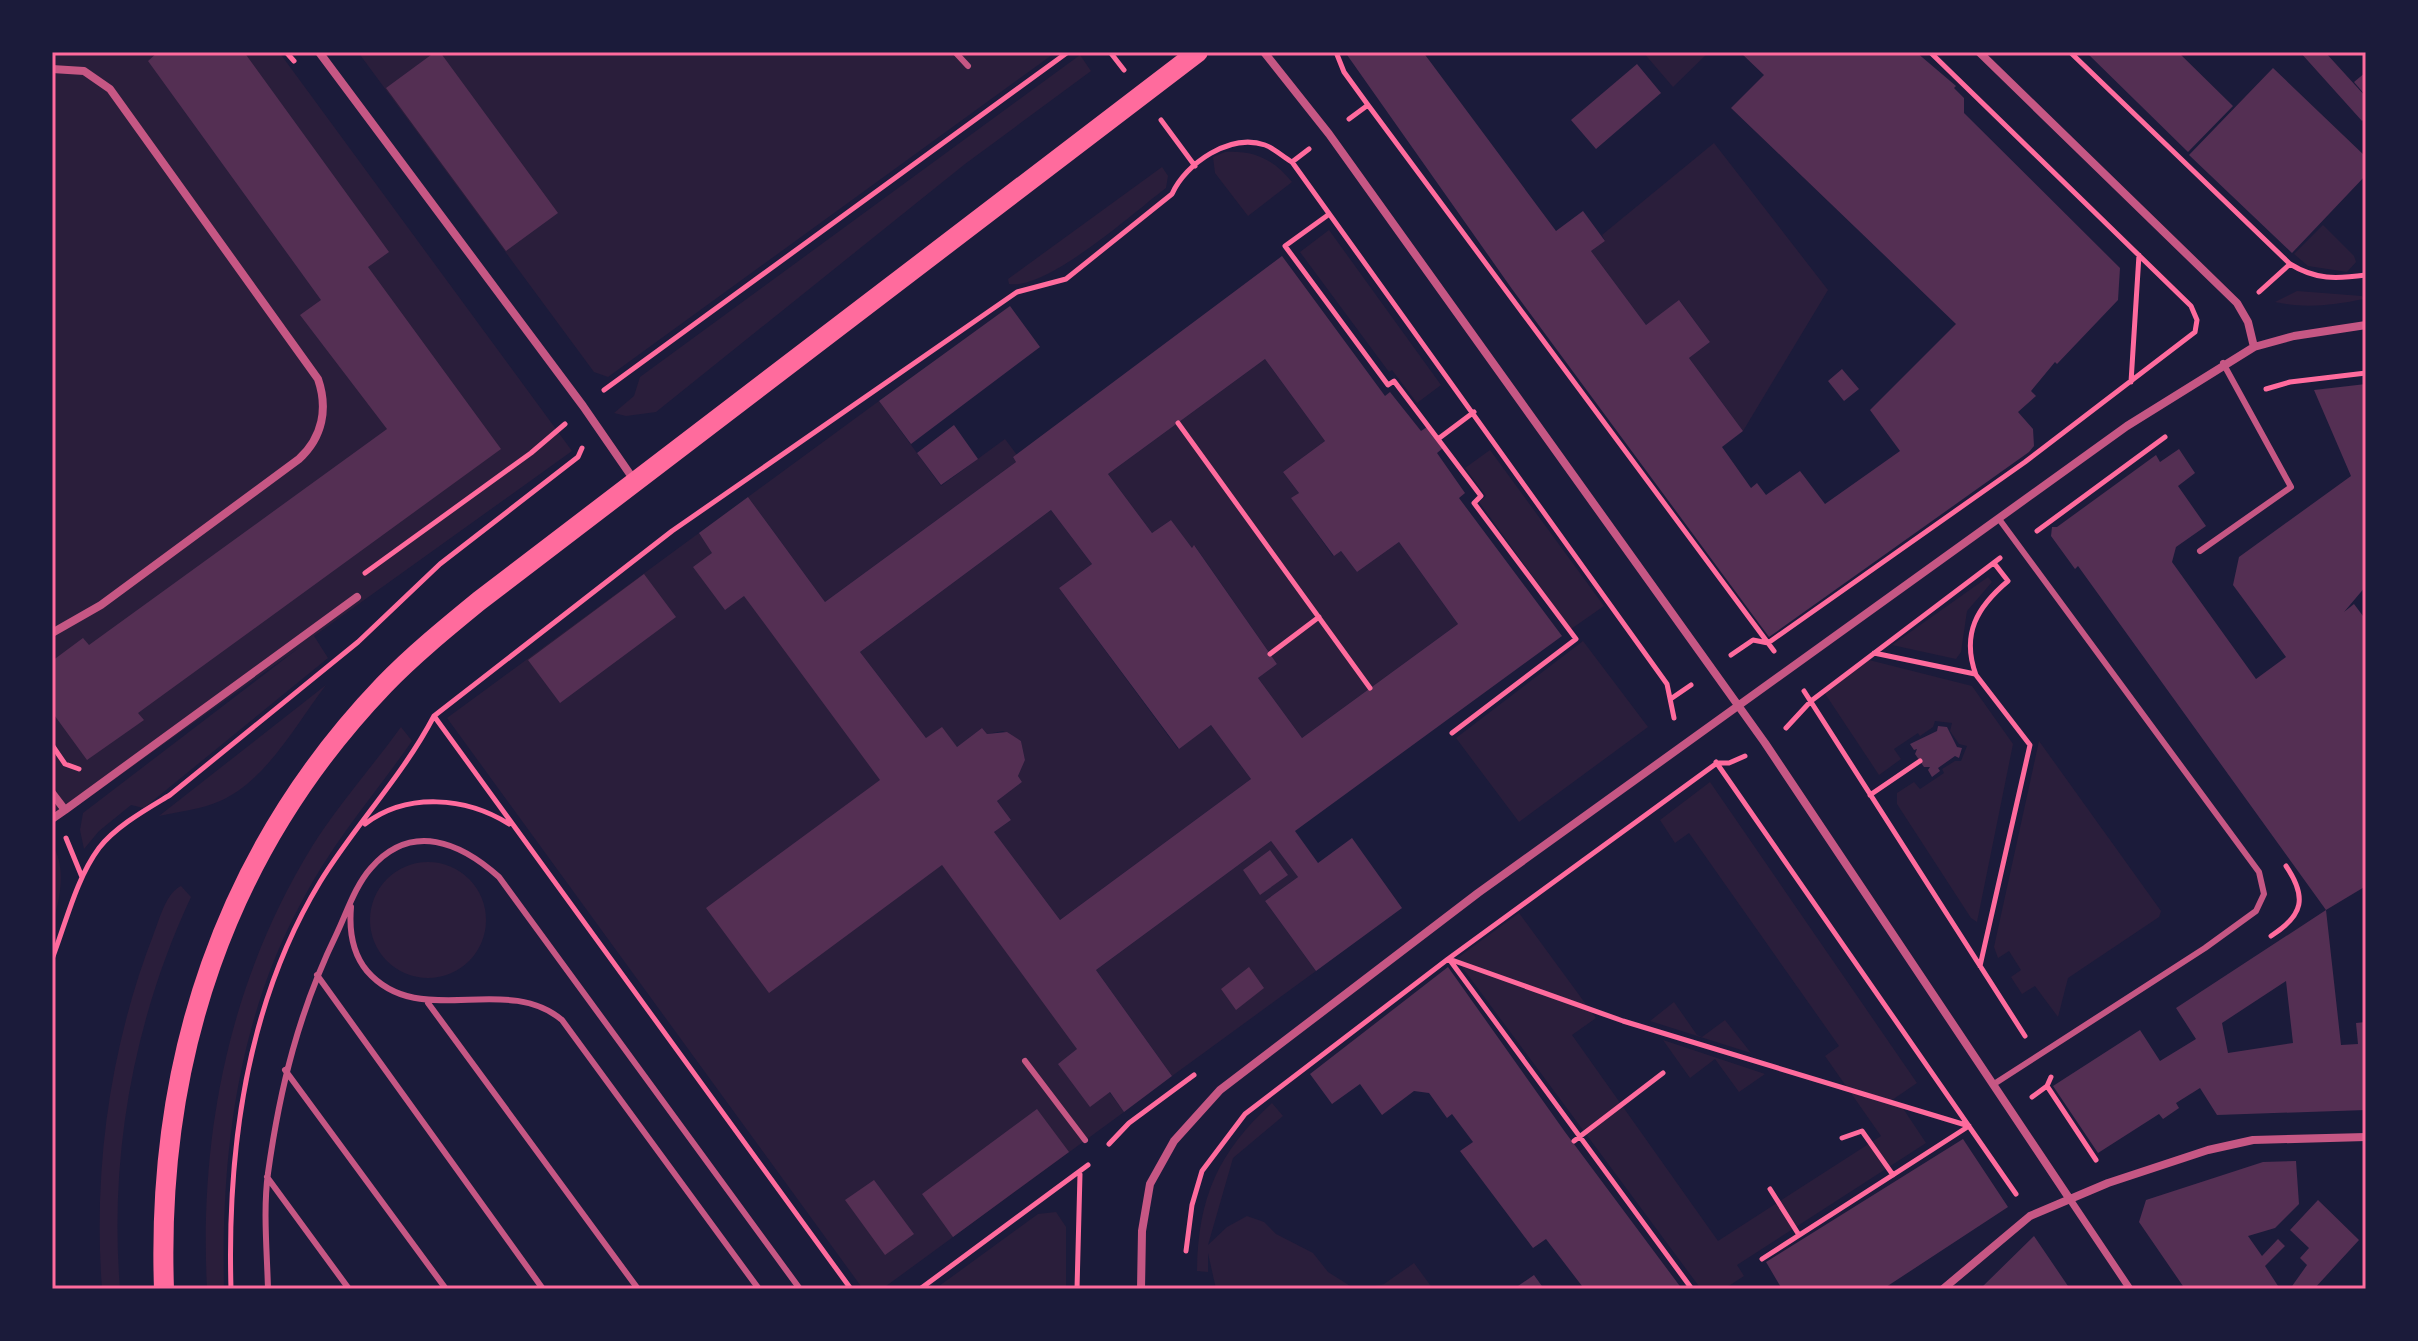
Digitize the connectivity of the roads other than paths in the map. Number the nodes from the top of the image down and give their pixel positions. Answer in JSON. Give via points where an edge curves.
{"nodes":[{"id":1,"x":319,"y":52,"type":"edge"},
{"id":2,"x":955,"y":52,"type":"edge"},
{"id":3,"x":1198,"y":52,"type":"edge"},
{"id":4,"x":1264,"y":52,"type":"edge"},
{"id":5,"x":1979,"y":52,"type":"edge"},
{"id":6,"x":968,"y":66,"type":"dead end"},
{"id":7,"x":52,"y":69,"type":"edge"},
{"id":8,"x":2366,"y":325,"type":"edge"},
{"id":9,"x":2254,"y":347,"type":"junction"},
{"id":10,"x":2223,"y":363,"type":"junction"},
{"id":11,"x":635,"y":482,"type":"junction"},
{"id":12,"x":1999,"y":519,"type":"junction"},
{"id":13,"x":2200,"y":551,"type":"dead end"},
{"id":14,"x":357,"y":597,"type":"dead end"},
{"id":15,"x":52,"y":633,"type":"edge"},
{"id":16,"x":1739,"y":706,"type":"junction"},
{"id":17,"x":52,"y":793,"type":"edge"},
{"id":18,"x":65,"y":810,"type":"junction"},
{"id":19,"x":52,"y":819,"type":"edge"},
{"id":20,"x":351,"y":904,"type":"junction"},
{"id":21,"x":317,"y":975,"type":"junction"},
{"id":22,"x":428,"y":1003,"type":"junction"},
{"id":23,"x":1025,"y":1061,"type":"dead end"},
{"id":24,"x":285,"y":1070,"type":"junction"},
{"id":25,"x":1994,"y":1084,"type":"junction"},
{"id":26,"x":2366,"y":1137,"type":"edge"},
{"id":27,"x":1085,"y":1140,"type":"dead end"},
{"id":28,"x":267,"y":1177,"type":"junction"},
{"id":29,"x":2069,"y":1198,"type":"junction"},
{"id":30,"x":164,"y":1289,"type":"edge"},
{"id":31,"x":268,"y":1289,"type":"edge"},
{"id":32,"x":349,"y":1289,"type":"edge"},
{"id":33,"x":446,"y":1289,"type":"edge"},
{"id":34,"x":543,"y":1289,"type":"edge"},
{"id":35,"x":638,"y":1289,"type":"edge"},
{"id":36,"x":759,"y":1289,"type":"edge"},
{"id":37,"x":800,"y":1289,"type":"edge"},
{"id":38,"x":1141,"y":1289,"type":"edge"},
{"id":39,"x":1943,"y":1289,"type":"edge"},
{"id":40,"x":2130,"y":1289,"type":"edge"}],
"edges":[{"from":1,"to":11,"type":"street"},
{"from":2,"to":6,"type":"lane"},
{"from":3,"to":11,"type":"main road"},
{"from":4,"to":16,"type":"street","via":[[1329,134]]},
{"from":5,"to":9,"type":"street","via":[[2237,303]]},
{"from":7,"to":15,"type":"street","via":[[84,71],[110,89],[318,379],[323,411],[313,444],[299,459],[101,605]]},
{"from":8,"to":9,"type":"street"},
{"from":9,"to":10,"type":"street"},
{"from":10,"to":12,"type":"street"},
{"from":10,"to":13,"type":"lane","via":[[2291,487]]},
{"from":11,"to":30,"type":"main road","via":[[479,601],[385,684],[308,779],[260,856],[208,968],[177,1084],[165,1166]]},
{"from":12,"to":16,"type":"street"},
{"from":12,"to":25,"type":"lane","via":[[2259,872],[2264,888],[2256,911]]},
{"from":14,"to":18,"type":"street"},
{"from":16,"to":25,"type":"street"},
{"from":16,"to":38,"type":"street","via":[[1478,893],[1201,1108],[1162,1158],[1150,1184]]},
{"from":17,"to":18,"type":"street"},
{"from":18,"to":19,"type":"street"},
{"from":20,"to":21,"type":"lane"},
{"from":20,"to":22,"type":"lane","via":[[351,935],[365,968],[397,995]]},
{"from":20,"to":37,"type":"lane","via":[[371,869],[399,849],[428,841],[474,854],[499,877]]},
{"from":21,"to":24,"type":"lane"},
{"from":21,"to":34,"type":"lane"},
{"from":22,"to":35,"type":"lane"},
{"from":22,"to":36,"type":"lane","via":[[512,1001],[545,1007],[562,1020]]},
{"from":23,"to":27,"type":"lane"},
{"from":24,"to":28,"type":"lane"},
{"from":24,"to":33,"type":"lane"},
{"from":25,"to":29,"type":"street"},
{"from":26,"to":29,"type":"street","via":[[2253,1140]]},
{"from":28,"to":31,"type":"lane"},
{"from":28,"to":32,"type":"lane"},
{"from":29,"to":39,"type":"street","via":[[2030,1216]]},
{"from":29,"to":40,"type":"street"}]}
